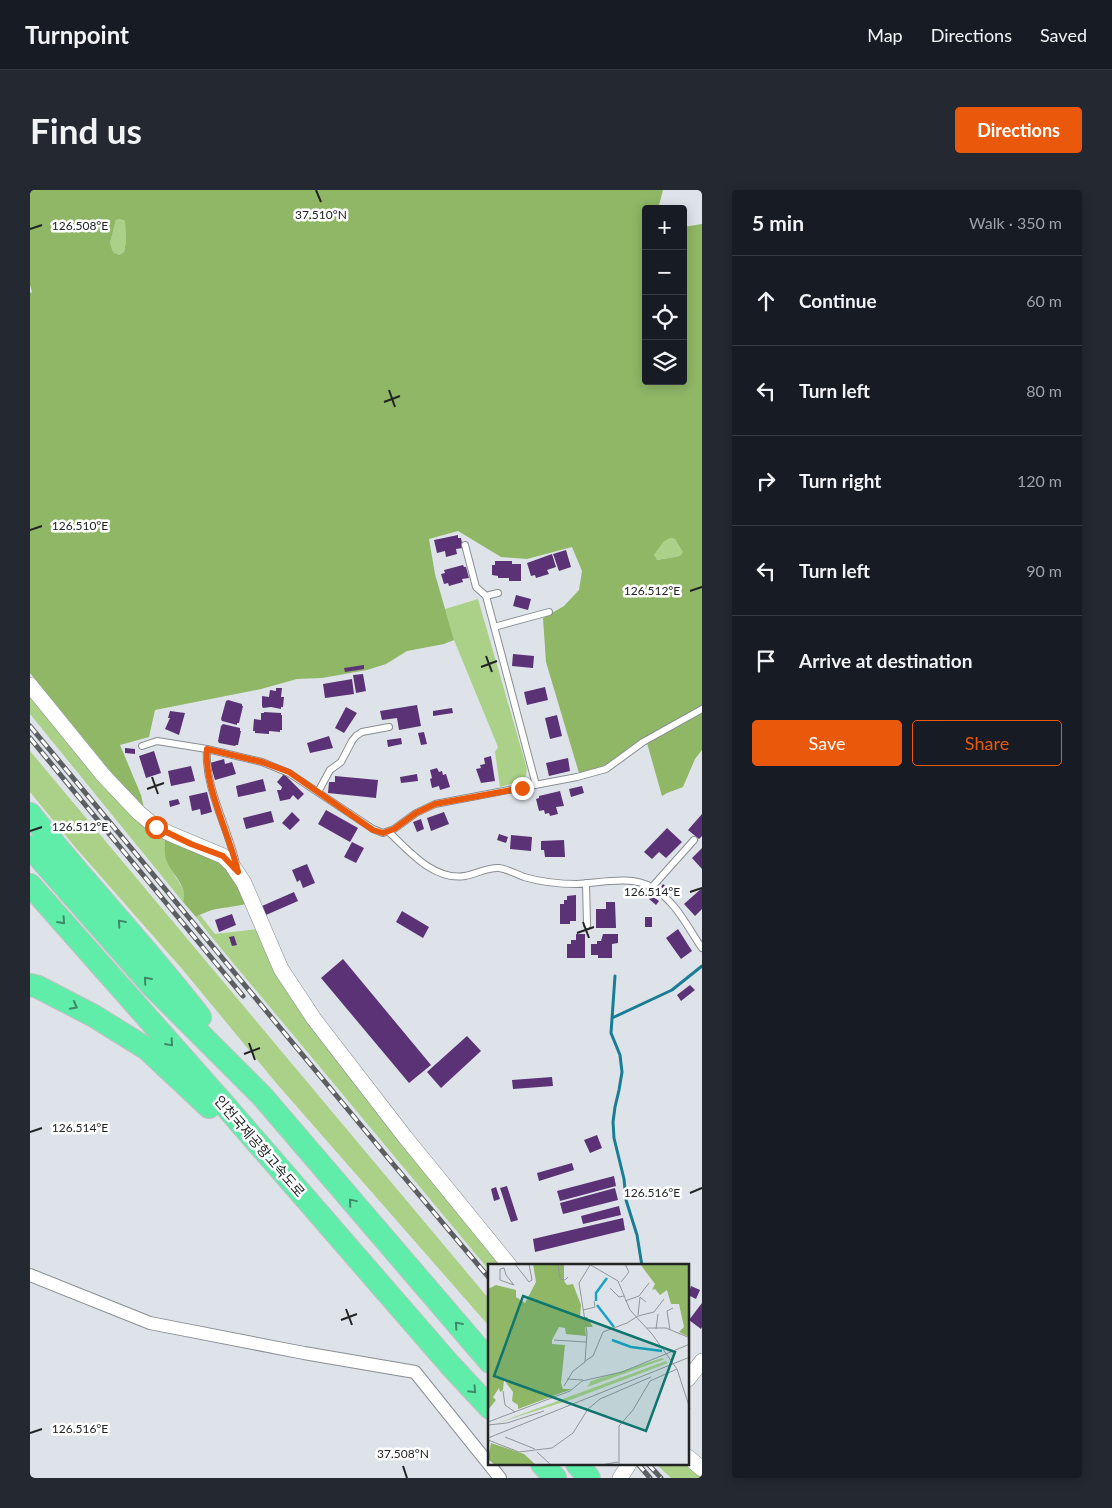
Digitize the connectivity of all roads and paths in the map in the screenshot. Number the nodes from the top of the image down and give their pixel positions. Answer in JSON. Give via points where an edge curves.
{"nodes":[{"id":1,"x":465,"y":545,"type":"dead end"},
{"id":2,"x":498,"y":593,"type":"dead end"},
{"id":3,"x":486,"y":596,"type":"junction"},
{"id":4,"x":549,"y":612,"type":"dead end"},
{"id":5,"x":494,"y":627,"type":"junction"},
{"id":6,"x":30,"y":685,"type":"edge"},
{"id":7,"x":702,"y":710,"type":"edge"},
{"id":8,"x":389,"y":727,"type":"dead end"},
{"id":9,"x":142,"y":746,"type":"dead end"},
{"id":10,"x":207,"y":749,"type":"junction"},
{"id":11,"x":536,"y":785,"type":"junction"},
{"id":12,"x":318,"y":792,"type":"junction"},
{"id":13,"x":30,"y":814,"type":"edge"},
{"id":14,"x":389,"y":832,"type":"junction"},
{"id":15,"x":694,"y":840,"type":"dead end"},
{"id":16,"x":30,"y":847,"type":"edge"},
{"id":17,"x":238,"y":872,"type":"junction"},
{"id":18,"x":586,"y":883,"type":"junction"},
{"id":19,"x":30,"y":885,"type":"edge"},
{"id":20,"x":652,"y":887,"type":"junction"},
{"id":21,"x":587,"y":925,"type":"dead end"},
{"id":22,"x":702,"y":948,"type":"edge"},
{"id":23,"x":30,"y":984,"type":"edge"},
{"id":24,"x":262,"y":1096,"type":"junction"},
{"id":25,"x":508,"y":1264,"type":"edge"},
{"id":26,"x":30,"y":1275,"type":"edge"},
{"id":27,"x":488,"y":1360,"type":"edge"},
{"id":28,"x":702,"y":1361,"type":"edge"},
{"id":29,"x":450,"y":1365,"type":"junction"},
{"id":30,"x":690,"y":1376,"type":"edge"},
{"id":31,"x":488,"y":1406,"type":"edge"},
{"id":32,"x":690,"y":1459,"type":"edge"},
{"id":33,"x":488,"y":1463,"type":"edge"},
{"id":34,"x":490,"y":1466,"type":"edge"},
{"id":35,"x":544,"y":1466,"type":"edge"},
{"id":36,"x":628,"y":1466,"type":"edge"},
{"id":37,"x":702,"y":1469,"type":"edge"},
{"id":38,"x":500,"y":1478,"type":"edge"},
{"id":39,"x":555,"y":1478,"type":"edge"},
{"id":40,"x":620,"y":1478,"type":"edge"}],
"edges":[{"from":1,"to":3,"type":"lane","via":[[476,587]]},
{"from":2,"to":3,"type":"lane"},
{"from":3,"to":5,"type":"lane"},
{"from":4,"to":5,"type":"lane"},
{"from":5,"to":11,"type":"lane"},
{"from":6,"to":17,"type":"street","via":[[138,813],[156,827],[223,856]]},
{"from":7,"to":11,"type":"lane","via":[[644,742],[606,769]]},
{"from":8,"to":12,"type":"lane","via":[[356,736]]},
{"from":9,"to":10,"type":"lane","via":[[156,741]]},
{"from":10,"to":12,"type":"lane","via":[[281,769]]},
{"from":10,"to":17,"type":"lane","via":[[212,785]]},
{"from":11,"to":14,"type":"lane","via":[[435,804]]},
{"from":12,"to":14,"type":"lane","via":[[373,830]]},
{"from":24,"to":13,"type":"highway","one_way":true,"via":[[169,977]]},
{"from":14,"to":18,"type":"lane","via":[[430,867],[448,875],[465,876],[499,868],[547,882]]},
{"from":15,"to":20,"type":"lane"},
{"from":24,"to":16,"type":"highway","one_way":true,"via":[[153,987]]},
{"from":17,"to":25,"type":"street","via":[[281,969],[314,1019]]},
{"from":18,"to":20,"type":"lane","via":[[628,880]]},
{"from":18,"to":21,"type":"lane"},
{"from":19,"to":29,"type":"highway","name":"인천국제공항고속도로","one_way":true},
{"from":20,"to":22,"type":"lane","via":[[677,908]]},
{"from":23,"to":29,"type":"highway","one_way":true,"via":[[94,1016],[147,1049],[202,1099],[356,1271]]},
{"from":27,"to":24,"type":"highway","one_way":true},
{"from":26,"to":33,"type":"street","via":[[150,1323],[415,1372]]},
{"from":28,"to":30,"type":"street"},
{"from":29,"to":31,"type":"highway","name":"인천국제공항고속도로","one_way":true},
{"from":32,"to":37,"type":"street"},
{"from":34,"to":38,"type":"street"},
{"from":35,"to":39,"type":"highway"},
{"from":36,"to":40,"type":"street"}]}
